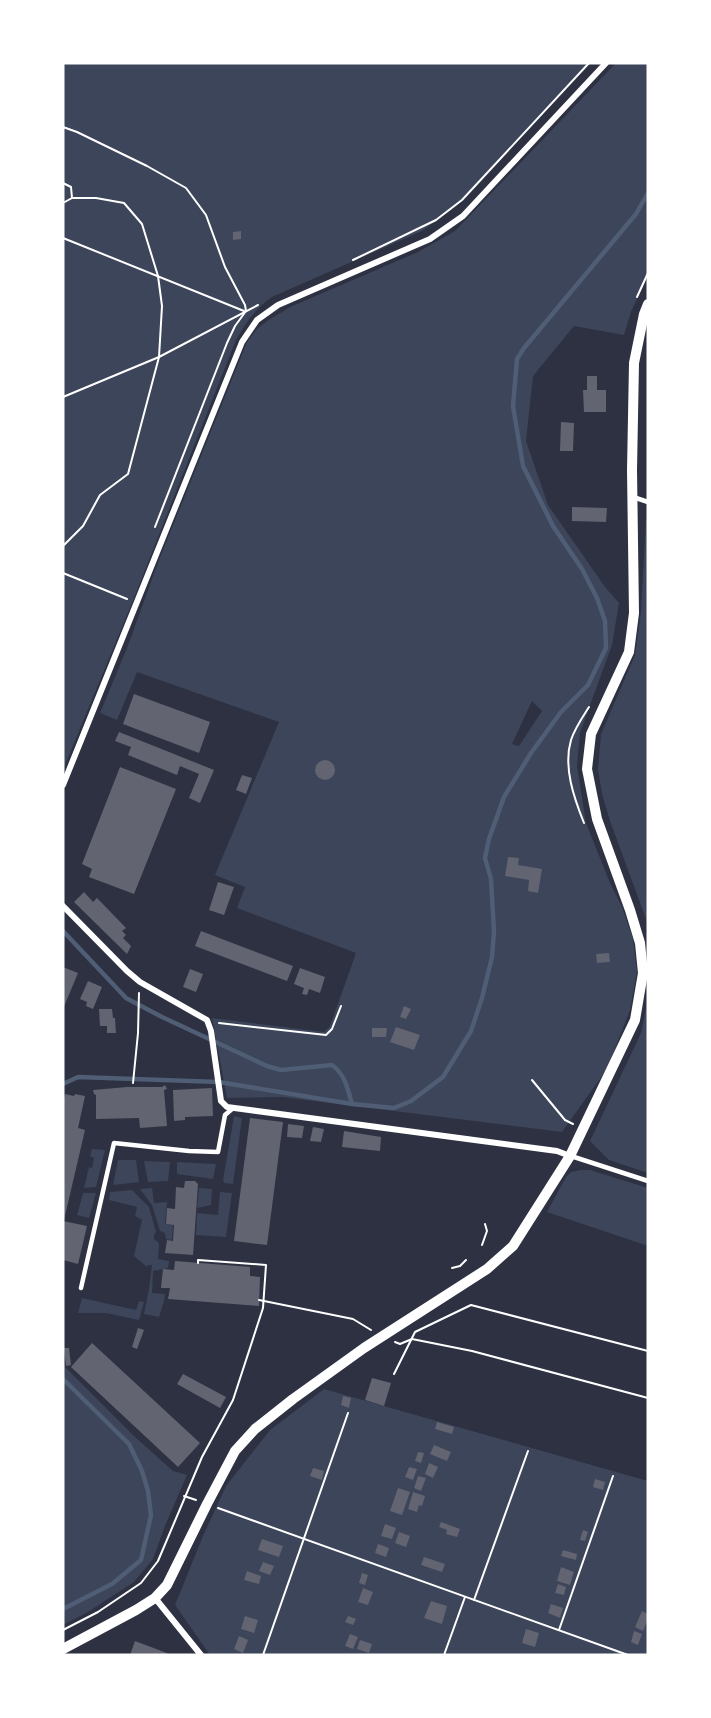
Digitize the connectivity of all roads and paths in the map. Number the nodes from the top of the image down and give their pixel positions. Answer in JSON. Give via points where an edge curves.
{"nodes":[{"id":1,"x":589,"y":63,"type":"edge"},
{"id":2,"x":606,"y":63,"type":"edge"},
{"id":3,"x":63,"y":127,"type":"edge"},
{"id":4,"x":63,"y":183,"type":"edge"},
{"id":5,"x":72,"y":198,"type":"junction"},
{"id":6,"x":63,"y":203,"type":"edge"},
{"id":7,"x":63,"y":238,"type":"edge"},
{"id":8,"x":351,"y":261,"type":"dead end"},
{"id":9,"x":158,"y":276,"type":"junction"},
{"id":10,"x":267,"y":301,"type":"dead end"},
{"id":11,"x":648,"y":304,"type":"edge"},
{"id":12,"x":246,"y":311,"type":"junction"},
{"id":13,"x":159,"y":357,"type":"junction"},
{"id":14,"x":63,"y":397,"type":"edge"},
{"id":15,"x":633,"y":497,"type":"junction"},
{"id":16,"x":648,"y":502,"type":"edge"},
{"id":17,"x":63,"y":546,"type":"edge"},
{"id":18,"x":63,"y":573,"type":"edge"},
{"id":19,"x":136,"y":603,"type":"junction"},
{"id":20,"x":63,"y":786,"type":"edge"},
{"id":21,"x":63,"y":906,"type":"edge"},
{"id":22,"x":138,"y":999,"type":"dead end"},
{"id":23,"x":341,"y":1006,"type":"dead end"},
{"id":24,"x":208,"y":1023,"type":"junction"},
{"id":25,"x":532,"y":1080,"type":"dead end"},
{"id":26,"x":133,"y":1083,"type":"dead end"},
{"id":27,"x":232,"y":1109,"type":"junction"},
{"id":28,"x":584,"y":1130,"type":"junction"},
{"id":29,"x":570,"y":1156,"type":"junction"},
{"id":30,"x":648,"y":1181,"type":"edge"},
{"id":31,"x":484,"y":1224,"type":"dead end"},
{"id":32,"x":482,"y":1245,"type":"dead end"},
{"id":33,"x":466,"y":1260,"type":"dead end"},
{"id":34,"x":198,"y":1263,"type":"dead end"},
{"id":35,"x":452,"y":1268,"type":"dead end"},
{"id":36,"x":81,"y":1288,"type":"dead end"},
{"id":37,"x":259,"y":1300,"type":"dead end"},
{"id":38,"x":264,"y":1301,"type":"junction"},
{"id":39,"x":381,"y":1337,"type":"junction"},
{"id":40,"x":412,"y":1339,"type":"junction"},
{"id":41,"x":648,"y":1351,"type":"edge"},
{"id":42,"x":394,"y":1374,"type":"dead end"},
{"id":43,"x":648,"y":1398,"type":"edge"},
{"id":44,"x":348,"y":1413,"type":"dead end"},
{"id":45,"x":528,"y":1451,"type":"dead end"},
{"id":46,"x":614,"y":1476,"type":"dead end"},
{"id":47,"x":184,"y":1496,"type":"junction"},
{"id":48,"x":195,"y":1500,"type":"dead end"},
{"id":49,"x":207,"y":1504,"type":"junction"},
{"id":50,"x":305,"y":1539,"type":"junction"},
{"id":51,"x":465,"y":1597,"type":"junction"},
{"id":52,"x":155,"y":1598,"type":"junction"},
{"id":53,"x":474,"y":1600,"type":"junction"},
{"id":54,"x":63,"y":1630,"type":"edge"},
{"id":55,"x":559,"y":1630,"type":"junction"},
{"id":56,"x":63,"y":1649,"type":"edge"},
{"id":57,"x":623,"y":1654,"type":"edge"},
{"id":58,"x":201,"y":1655,"type":"edge"},
{"id":59,"x":263,"y":1655,"type":"edge"},
{"id":60,"x":444,"y":1655,"type":"edge"},
{"id":61,"x":628,"y":1655,"type":"edge"}],
"edges":[{"from":1,"to":8,"type":"path","via":[[462,200],[436,220]]},
{"from":2,"to":19,"type":"street","via":[[463,216],[430,239],[278,305],[257,320],[242,342]]},
{"from":3,"to":12,"type":"path","via":[[186,188],[206,215]]},
{"from":4,"to":5,"type":"path","via":[[70,187]]},
{"from":5,"to":6,"type":"path"},
{"from":5,"to":9,"type":"path","via":[[124,203],[142,224]]},
{"from":7,"to":9,"type":"path"},
{"from":9,"to":12,"type":"path"},
{"from":9,"to":13,"type":"path","via":[[162,306]]},
{"from":10,"to":12,"type":"path"},
{"from":11,"to":15,"type":"street","via":[[634,363]]},
{"from":12,"to":13,"type":"path"},
{"from":13,"to":14,"type":"path"},
{"from":13,"to":17,"type":"path","via":[[128,474],[100,495],[83,526]]},
{"from":15,"to":16,"type":"lane"},
{"from":15,"to":28,"type":"street","via":[[634,613],[629,652],[591,734],[586,769],[597,819],[640,944],[643,973],[635,1020]]},
{"from":18,"to":19,"type":"path"},
{"from":19,"to":20,"type":"street"},
{"from":21,"to":24,"type":"street","via":[[140,982]]},
{"from":22,"to":26,"type":"path"},
{"from":23,"to":24,"type":"path","via":[[326,1035]]},
{"from":24,"to":27,"type":"street","via":[[222,1103]]},
{"from":25,"to":28,"type":"path","via":[[565,1120]]},
{"from":27,"to":29,"type":"street","via":[[557,1151]]},
{"from":27,"to":36,"type":"lane","via":[[225,1115],[218,1152],[114,1143]]},
{"from":28,"to":29,"type":"street"},
{"from":29,"to":30,"type":"lane"},
{"from":29,"to":39,"type":"street","via":[[513,1246],[487,1269]]},
{"from":31,"to":32,"type":"path","via":[[488,1231]]},
{"from":33,"to":35,"type":"path"},
{"from":34,"to":38,"type":"path","via":[[266,1265]]},
{"from":37,"to":38,"type":"path"},
{"from":38,"to":39,"type":"path","via":[[353,1319]]},
{"from":38,"to":47,"type":"path","via":[[233,1400]]},
{"from":39,"to":40,"type":"path","via":[[400,1344]]},
{"from":39,"to":49,"type":"street","via":[[255,1429],[235,1451]]},
{"from":40,"to":41,"type":"path","via":[[415,1332],[471,1305]]},
{"from":40,"to":42,"type":"path"},
{"from":40,"to":43,"type":"path"},
{"from":44,"to":50,"type":"path"},
{"from":45,"to":53,"type":"path"},
{"from":46,"to":55,"type":"path"},
{"from":47,"to":48,"type":"path"},
{"from":47,"to":54,"type":"path","via":[[158,1561],[141,1583]]},
{"from":49,"to":50,"type":"path"},
{"from":49,"to":52,"type":"street","via":[[167,1584]]},
{"from":50,"to":51,"type":"path"},
{"from":50,"to":59,"type":"path"},
{"from":51,"to":53,"type":"path"},
{"from":51,"to":60,"type":"path"},
{"from":52,"to":56,"type":"street"},
{"from":52,"to":58,"type":"street"},
{"from":53,"to":55,"type":"path"},
{"from":55,"to":57,"type":"path"},
{"from":57,"to":61,"type":"path"}]}
